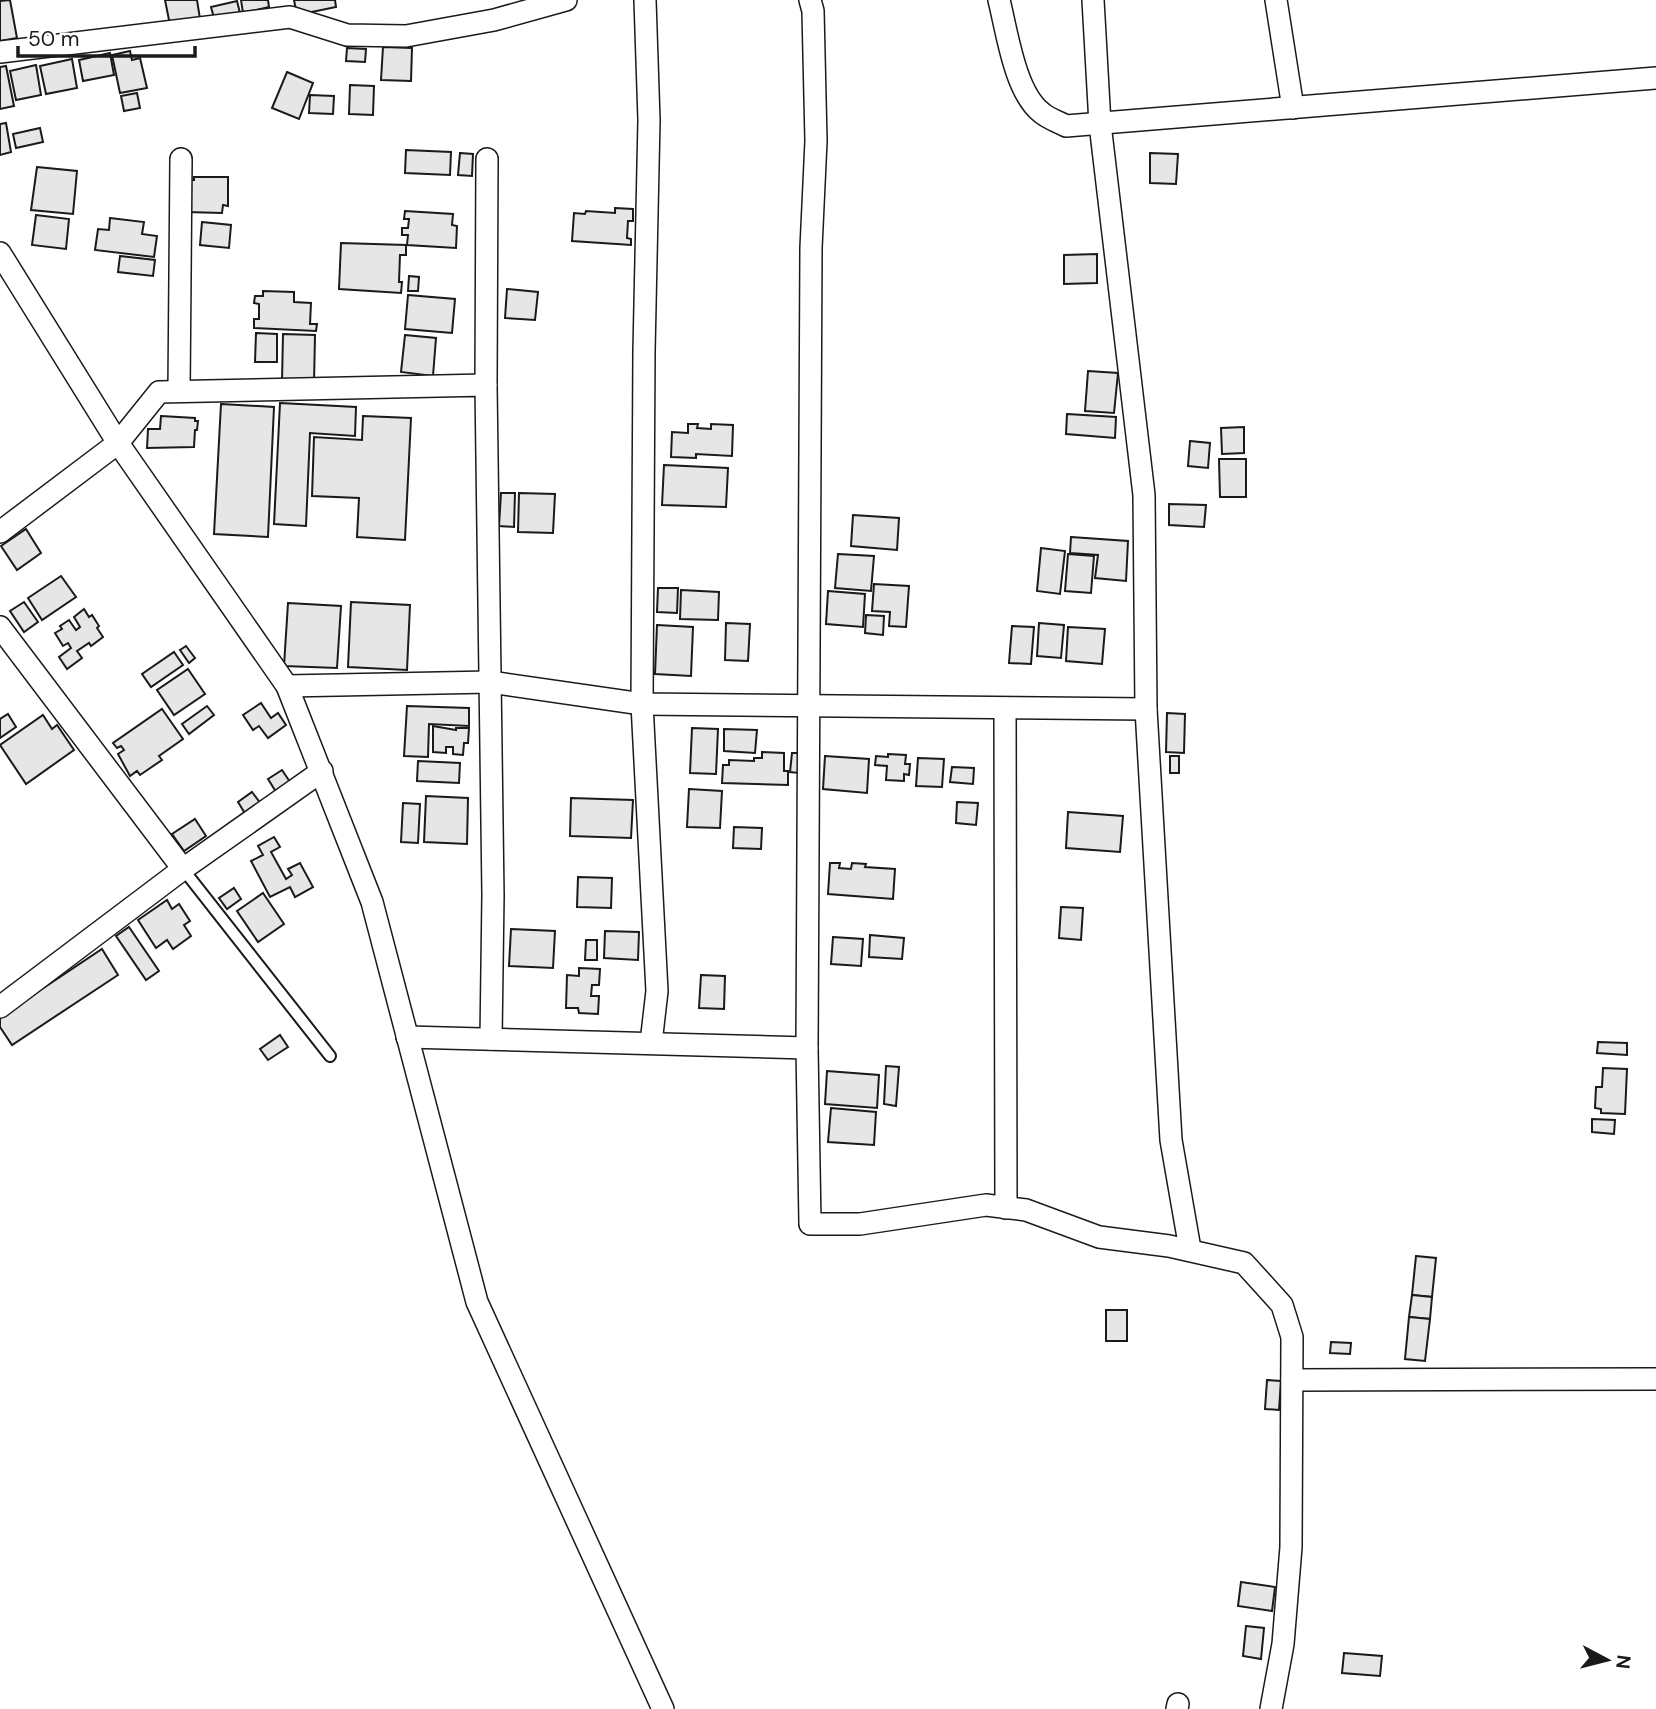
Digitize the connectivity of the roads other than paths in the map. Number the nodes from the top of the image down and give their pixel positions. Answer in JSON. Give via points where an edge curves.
{"nodes":[{"id":1,"x":566,"y":0,"type":"edge"},
{"id":2,"x":645,"y":0,"type":"edge"},
{"id":3,"x":810,"y":0,"type":"edge"},
{"id":4,"x":999,"y":0,"type":"edge"},
{"id":5,"x":1093,"y":0,"type":"edge"},
{"id":6,"x":1276,"y":0,"type":"edge"},
{"id":7,"x":0,"y":52,"type":"edge"},
{"id":8,"x":1656,"y":78,"type":"edge"},
{"id":9,"x":1293,"y":108,"type":"junction"},
{"id":10,"x":1100,"y":124,"type":"junction"},
{"id":11,"x":181,"y":159,"type":"dead end"},
{"id":12,"x":487,"y":159,"type":"dead end"},
{"id":13,"x":0,"y":253,"type":"edge"},
{"id":14,"x":486,"y":385,"type":"junction"},
{"id":15,"x":179,"y":391,"type":"junction"},
{"id":16,"x":118,"y":443,"type":"junction"},
{"id":17,"x":0,"y":532,"type":"edge"},
{"id":18,"x":0,"y":627,"type":"edge"},
{"id":19,"x":491,"y":682,"type":"junction"},
{"id":20,"x":287,"y":686,"type":"junction"},
{"id":21,"x":642,"y":704,"type":"junction"},
{"id":22,"x":808,"y":707,"type":"junction"},
{"id":23,"x":1005,"y":708,"type":"junction"},
{"id":24,"x":1146,"y":709,"type":"junction"},
{"id":25,"x":322,"y":771,"type":"junction"},
{"id":26,"x":183,"y":869,"type":"junction"},
{"id":27,"x":0,"y":1007,"type":"edge"},
{"id":28,"x":407,"y":1037,"type":"junction"},
{"id":29,"x":491,"y":1039,"type":"junction"},
{"id":30,"x":651,"y":1043,"type":"junction"},
{"id":31,"x":807,"y":1048,"type":"junction"},
{"id":32,"x":330,"y":1056,"type":"dead end"},
{"id":33,"x":1006,"y":1208,"type":"junction"},
{"id":34,"x":1190,"y":1249,"type":"junction"},
{"id":35,"x":1656,"y":1379,"type":"edge"},
{"id":36,"x":1292,"y":1380,"type":"junction"},
{"id":37,"x":663,"y":1709,"type":"edge"},
{"id":38,"x":1271,"y":1709,"type":"edge"}],
"edges":[{"from":1,"to":7,"type":"street","via":[[494,20],[406,36],[346,35],[290,18]]},
{"from":2,"to":21,"type":"street","via":[[649,120]]},
{"from":3,"to":22,"type":"street","via":[[816,141]]},
{"from":4,"to":10,"type":"street","via":[[1027,99],[1042,114],[1066,126]]},
{"from":5,"to":10,"type":"street"},
{"from":6,"to":9,"type":"street"},
{"from":8,"to":9,"type":"street"},
{"from":9,"to":10,"type":"street"},
{"from":10,"to":24,"type":"street","via":[[1144,495]]},
{"from":11,"to":15,"type":"street"},
{"from":12,"to":14,"type":"street"},
{"from":13,"to":16,"type":"street"},
{"from":14,"to":15,"type":"street"},
{"from":14,"to":19,"type":"street"},
{"from":15,"to":16,"type":"street","via":[[159,392]]},
{"from":16,"to":17,"type":"street"},
{"from":16,"to":20,"type":"street"},
{"from":18,"to":26,"type":"street"},
{"from":19,"to":20,"type":"street"},
{"from":19,"to":21,"type":"street"},
{"from":19,"to":29,"type":"street"},
{"from":20,"to":25,"type":"street"},
{"from":21,"to":22,"type":"street"},
{"from":21,"to":30,"type":"street","via":[[657,991]]},
{"from":22,"to":23,"type":"street"},
{"from":22,"to":31,"type":"street"},
{"from":23,"to":24,"type":"street"},
{"from":23,"to":33,"type":"street"},
{"from":24,"to":34,"type":"street","via":[[1171,1140]]},
{"from":25,"to":26,"type":"street"},
{"from":25,"to":28,"type":"street","via":[[372,902]]},
{"from":26,"to":27,"type":"street"},
{"from":26,"to":32,"type":"lane"},
{"from":28,"to":29,"type":"street"},
{"from":28,"to":37,"type":"street","via":[[477,1302]]},
{"from":29,"to":30,"type":"street"},
{"from":30,"to":31,"type":"street"},
{"from":31,"to":33,"type":"street","via":[[810,1224],[860,1224],[986,1205]]},
{"from":33,"to":34,"type":"street","via":[[1026,1210],[1100,1237]]},
{"from":34,"to":36,"type":"street","via":[[1244,1263],[1282,1305],[1292,1336]]},
{"from":35,"to":36,"type":"street"},
{"from":36,"to":38,"type":"street","via":[[1291,1547],[1283,1644]]}]}
